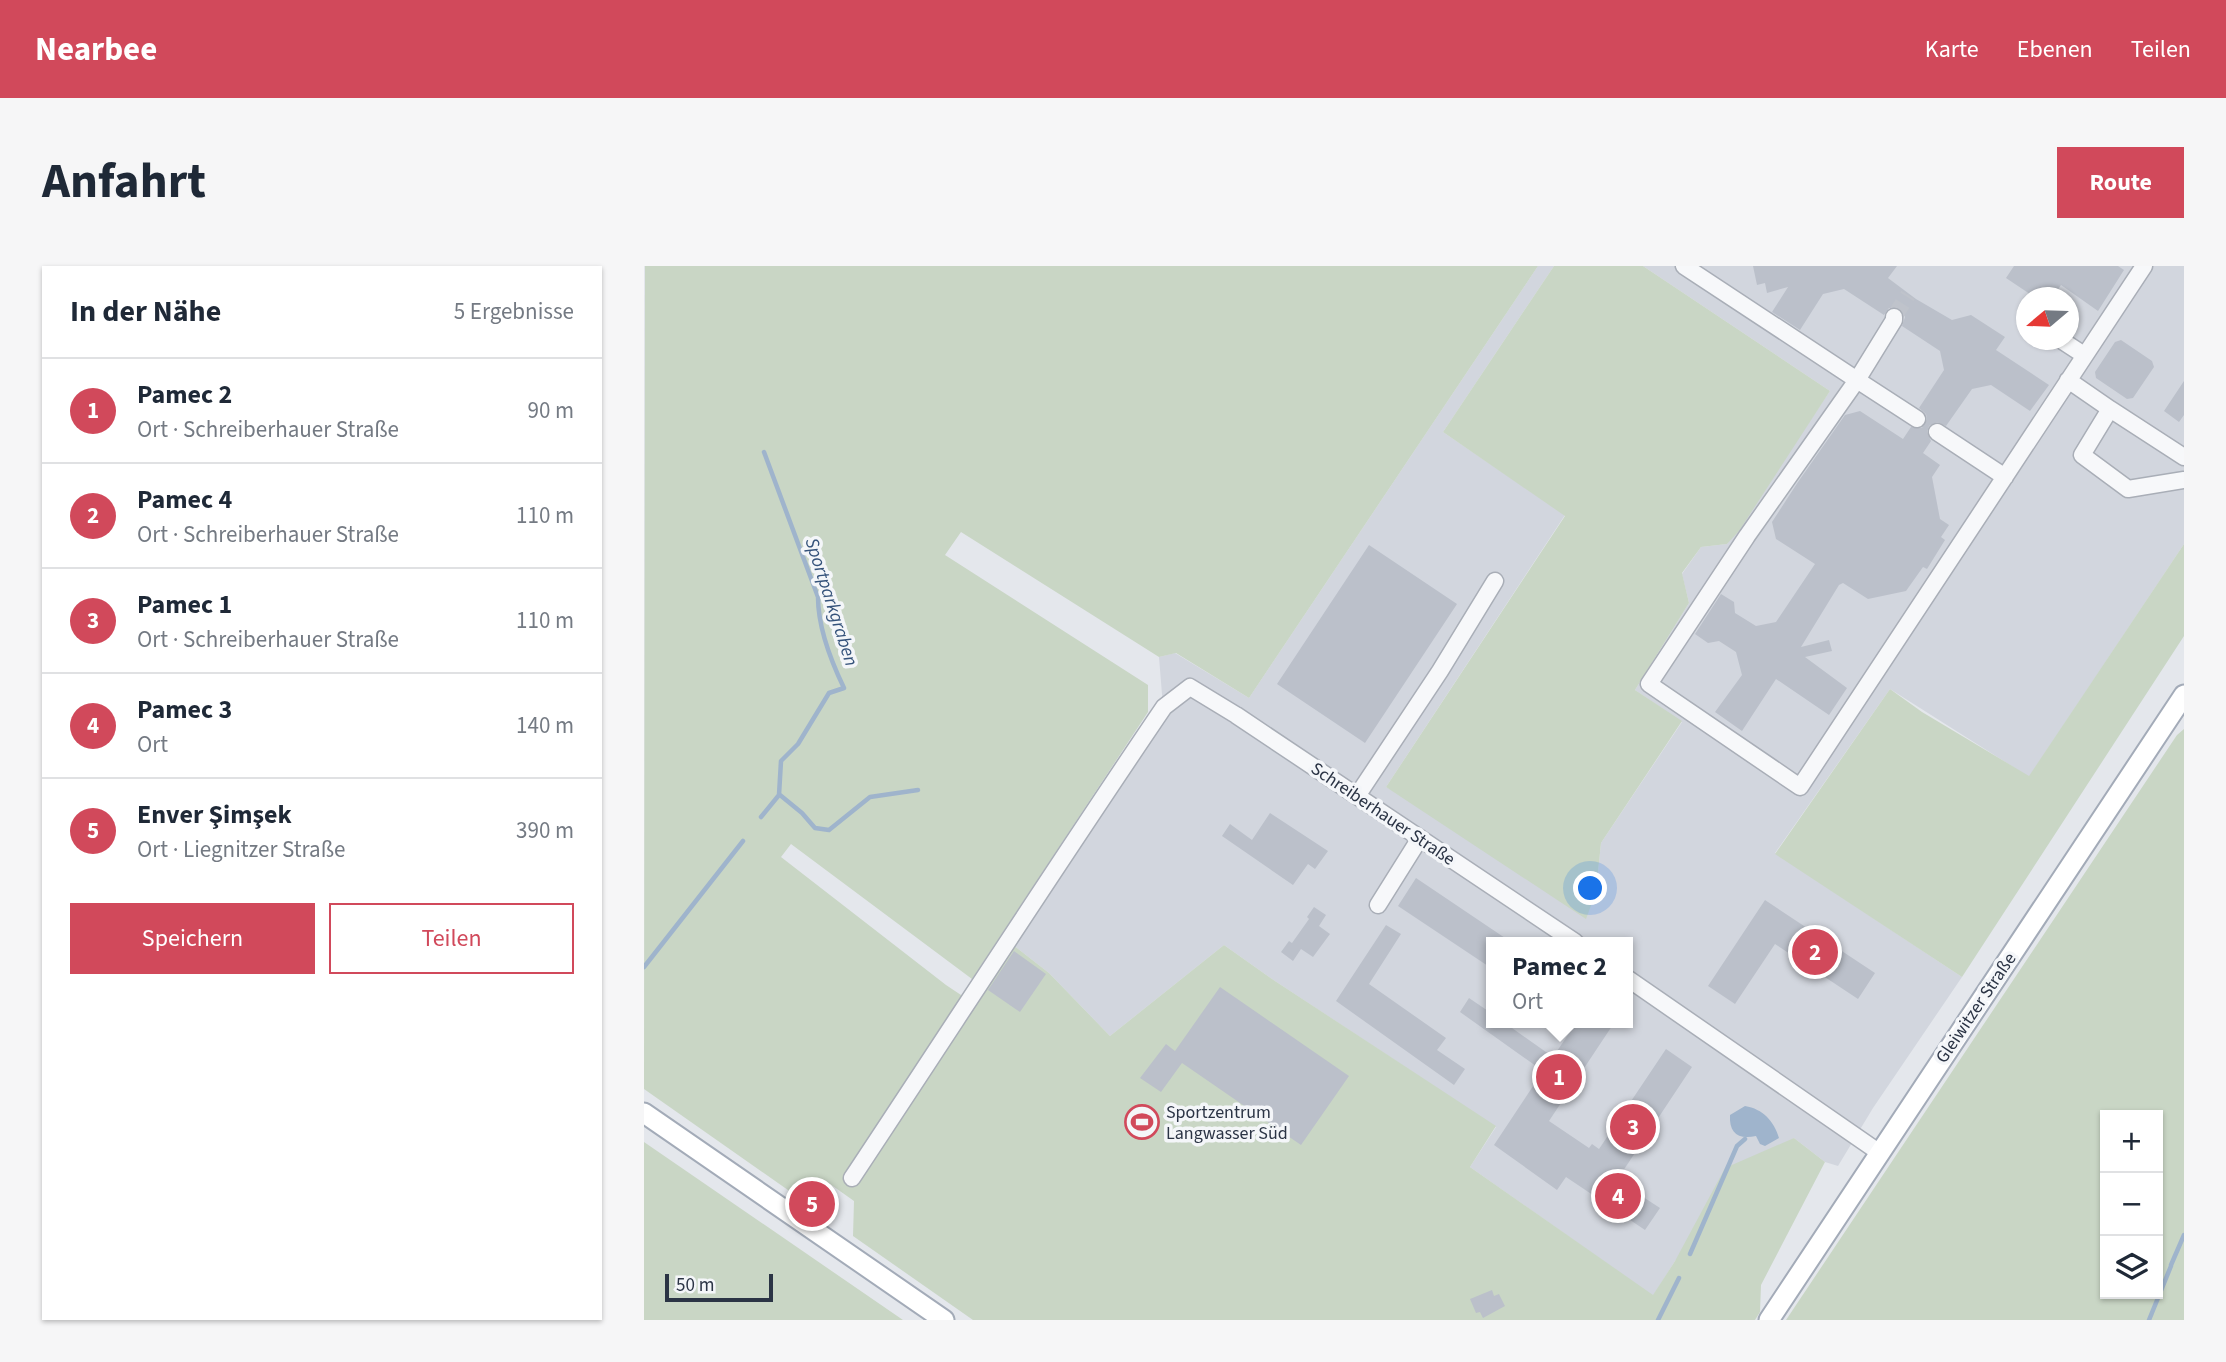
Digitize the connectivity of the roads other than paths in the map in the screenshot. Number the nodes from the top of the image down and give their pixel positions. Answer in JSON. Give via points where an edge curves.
{"nodes":[{"id":1,"x":1684,"y":266,"type":"edge"},
{"id":2,"x":2144,"y":266,"type":"edge"},
{"id":3,"x":1705,"y":272,"type":"edge"},
{"id":4,"x":1894,"y":318,"type":"tunnel mouth"},
{"id":5,"x":2076,"y":350,"type":"edge"},
{"id":6,"x":2084,"y":355,"type":"junction"},
{"id":7,"x":1857,"y":380,"type":"junction"},
{"id":8,"x":2068,"y":380,"type":"junction"},
{"id":9,"x":2110,"y":409,"type":"junction"},
{"id":10,"x":1916,"y":419,"type":"dead end"},
{"id":11,"x":1937,"y":432,"type":"dead end"},
{"id":12,"x":2184,"y":457,"type":"edge"},
{"id":13,"x":2006,"y":477,"type":"junction"},
{"id":14,"x":2184,"y":480,"type":"edge"},
{"id":15,"x":1495,"y":581,"type":"dead end"},
{"id":16,"x":2184,"y":695,"type":"edge"},
{"id":17,"x":1357,"y":796,"type":"junction"},
{"id":18,"x":1420,"y":838,"type":"junction"},
{"id":19,"x":1378,"y":905,"type":"dead end"},
{"id":20,"x":1568,"y":937,"type":"edge"},
{"id":21,"x":1633,"y":982,"type":"edge"},
{"id":22,"x":644,"y":1113,"type":"edge"},
{"id":23,"x":1880,"y":1153,"type":"junction"},
{"id":24,"x":852,"y":1178,"type":"dead end"},
{"id":25,"x":944,"y":1320,"type":"edge"},
{"id":26,"x":1769,"y":1320,"type":"edge"}],
"edges":[{"from":1,"to":3,"type":"street"},
{"from":2,"to":6,"type":"street"},
{"from":3,"to":7,"type":"street"},
{"from":4,"to":7,"type":"street"},
{"from":5,"to":6,"type":"street"},
{"from":6,"to":8,"type":"street"},
{"from":7,"to":10,"type":"street"},
{"from":7,"to":13,"type":"street","via":[[1649,684],[1800,787]]},
{"from":8,"to":9,"type":"street"},
{"from":8,"to":13,"type":"street"},
{"from":9,"to":12,"type":"street"},
{"from":9,"to":14,"type":"street","via":[[2082,454],[2128,489]]},
{"from":11,"to":13,"type":"street"},
{"from":15,"to":17,"type":"street"},
{"from":16,"to":23,"type":"main road","name":"Gleiwitzer Straße"},
{"from":17,"to":18,"type":"street","name":"Schreiberhauer Straße"},
{"from":17,"to":24,"type":"street","name":"Schreiberhauer Straße","via":[[1190,687],[1164,707]]},
{"from":18,"to":19,"type":"street"},
{"from":18,"to":20,"type":"street","name":"Schreiberhauer Straße"},
{"from":21,"to":23,"type":"street"},
{"from":22,"to":25,"type":"main road"},
{"from":23,"to":26,"type":"main road","name":"Gleiwitzer Straße"}]}
